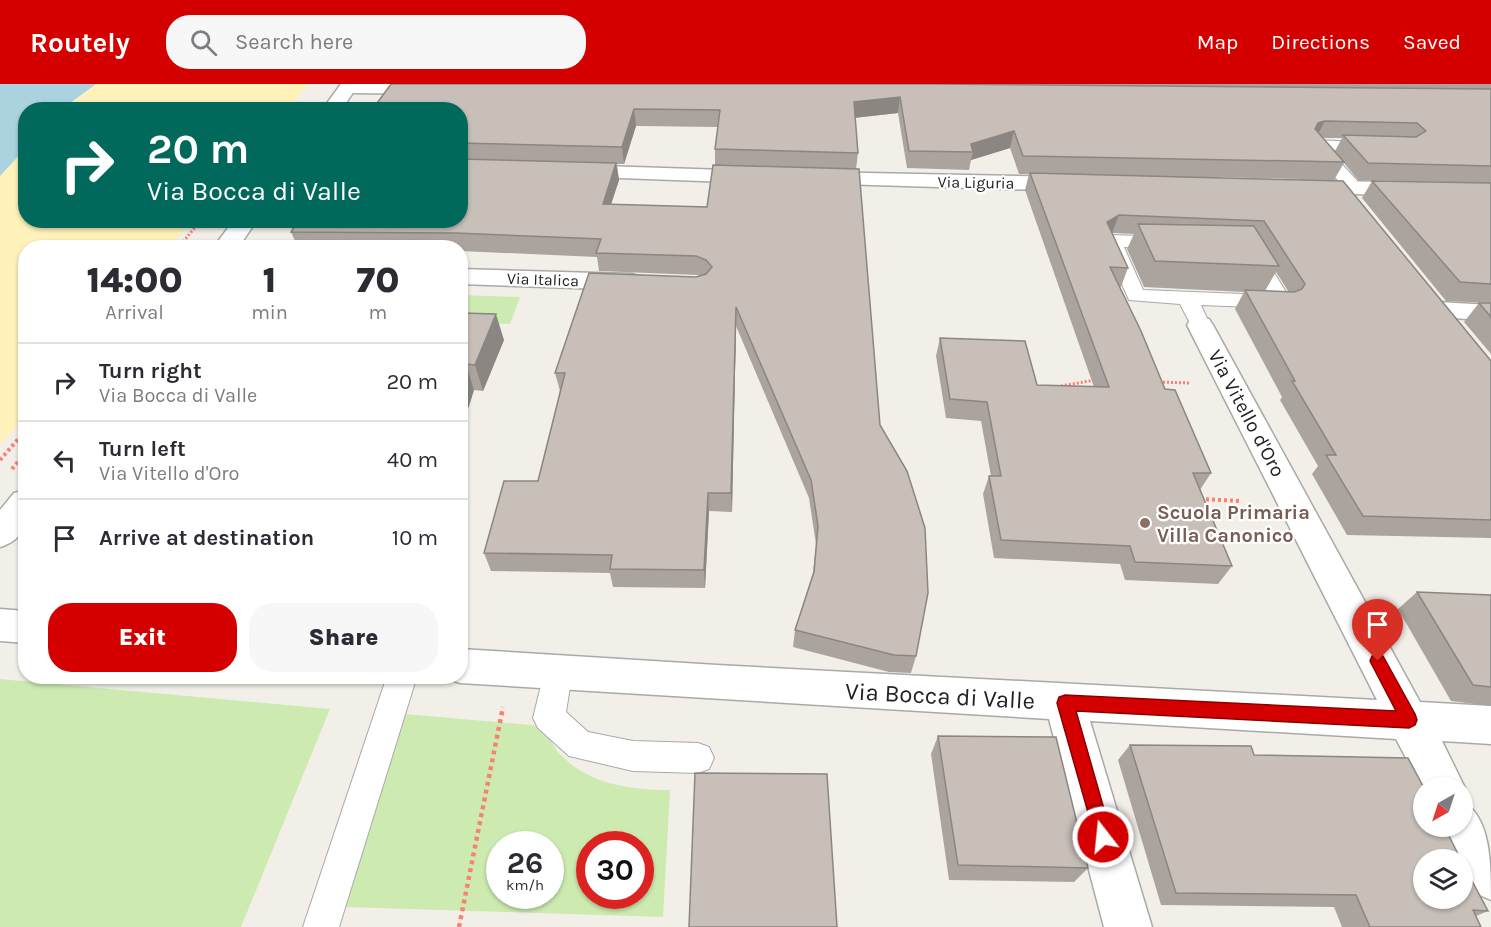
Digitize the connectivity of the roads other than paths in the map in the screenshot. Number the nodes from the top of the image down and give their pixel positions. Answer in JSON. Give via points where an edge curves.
{"nodes":[{"id":1,"x":349,"y":86,"type":"edge"},
{"id":2,"x":454,"y":88,"type":"edge"},
{"id":3,"x":337,"y":102,"type":"edge"},
{"id":4,"x":1394,"y":146,"type":"edge"},
{"id":5,"x":555,"y":171,"type":"edge"},
{"id":6,"x":1090,"y":184,"type":"edge"},
{"id":7,"x":1280,"y":187,"type":"edge"},
{"id":8,"x":1347,"y":188,"type":"junction"},
{"id":9,"x":1491,"y":192,"type":"edge"},
{"id":10,"x":1360,"y":214,"type":"edge"},
{"id":11,"x":1180,"y":243,"type":"edge"},
{"id":12,"x":1237,"y":245,"type":"edge"},
{"id":13,"x":468,"y":276,"type":"edge"},
{"id":14,"x":654,"y":283,"type":"edge"},
{"id":15,"x":1194,"y":311,"type":"junction"},
{"id":16,"x":1491,"y":312,"type":"edge"},
{"id":17,"x":1458,"y":335,"type":"edge"},
{"id":18,"x":18,"y":512,"type":"edge"},
{"id":19,"x":0,"y":534,"type":"edge"},
{"id":20,"x":0,"y":625,"type":"edge"},
{"id":21,"x":18,"y":626,"type":"edge"},
{"id":22,"x":468,"y":667,"type":"edge"},
{"id":23,"x":557,"y":674,"type":"junction"},
{"id":24,"x":399,"y":684,"type":"edge"},
{"id":25,"x":1065,"y":703,"type":"junction"},
{"id":26,"x":1409,"y":720,"type":"junction"},
{"id":27,"x":1491,"y":725,"type":"edge"},
{"id":28,"x":698,"y":758,"type":"dead end"},
{"id":29,"x":1438,"y":777,"type":"edge"},
{"id":30,"x":1470,"y":837,"type":"edge"},
{"id":31,"x":1491,"y":877,"type":"edge"},
{"id":32,"x":321,"y":927,"type":"edge"},
{"id":33,"x":1128,"y":927,"type":"edge"}],
"edges":[{"from":1,"to":2,"type":"street"},
{"from":1,"to":3,"type":"street"},
{"from":4,"to":8,"type":"lane","via":[[1317,145]]},
{"from":5,"to":6,"type":"street","name":"Via Liguria"},
{"from":7,"to":8,"type":"street"},
{"from":8,"to":9,"type":"street"},
{"from":8,"to":10,"type":"street"},
{"from":11,"to":15,"type":"lane","via":[[1112,241],[1136,296]]},
{"from":12,"to":15,"type":"lane","via":[[1248,245],[1282,302]]},
{"from":13,"to":14,"type":"street","name":"Via Italica"},
{"from":15,"to":26,"type":"street","name":"Via Vitello d'Oro"},
{"from":16,"to":17,"type":"street","via":[[1431,301]]},
{"from":18,"to":19,"type":"street"},
{"from":20,"to":21,"type":"street"},
{"from":22,"to":23,"type":"street","name":"Via Bocca di Valle"},
{"from":23,"to":25,"type":"street","name":"Via Bocca di Valle"},
{"from":23,"to":28,"type":"lane","via":[[549,718],[580,745],[633,756]]},
{"from":24,"to":32,"type":"lane"},
{"from":25,"to":26,"type":"street","name":"Via Bocca di Valle"},
{"from":25,"to":33,"type":"street"},
{"from":26,"to":27,"type":"street","name":"Via Bocca di Valle"},
{"from":26,"to":29,"type":"street","name":"Via Vitello d'Oro"},
{"from":30,"to":31,"type":"street"}]}
